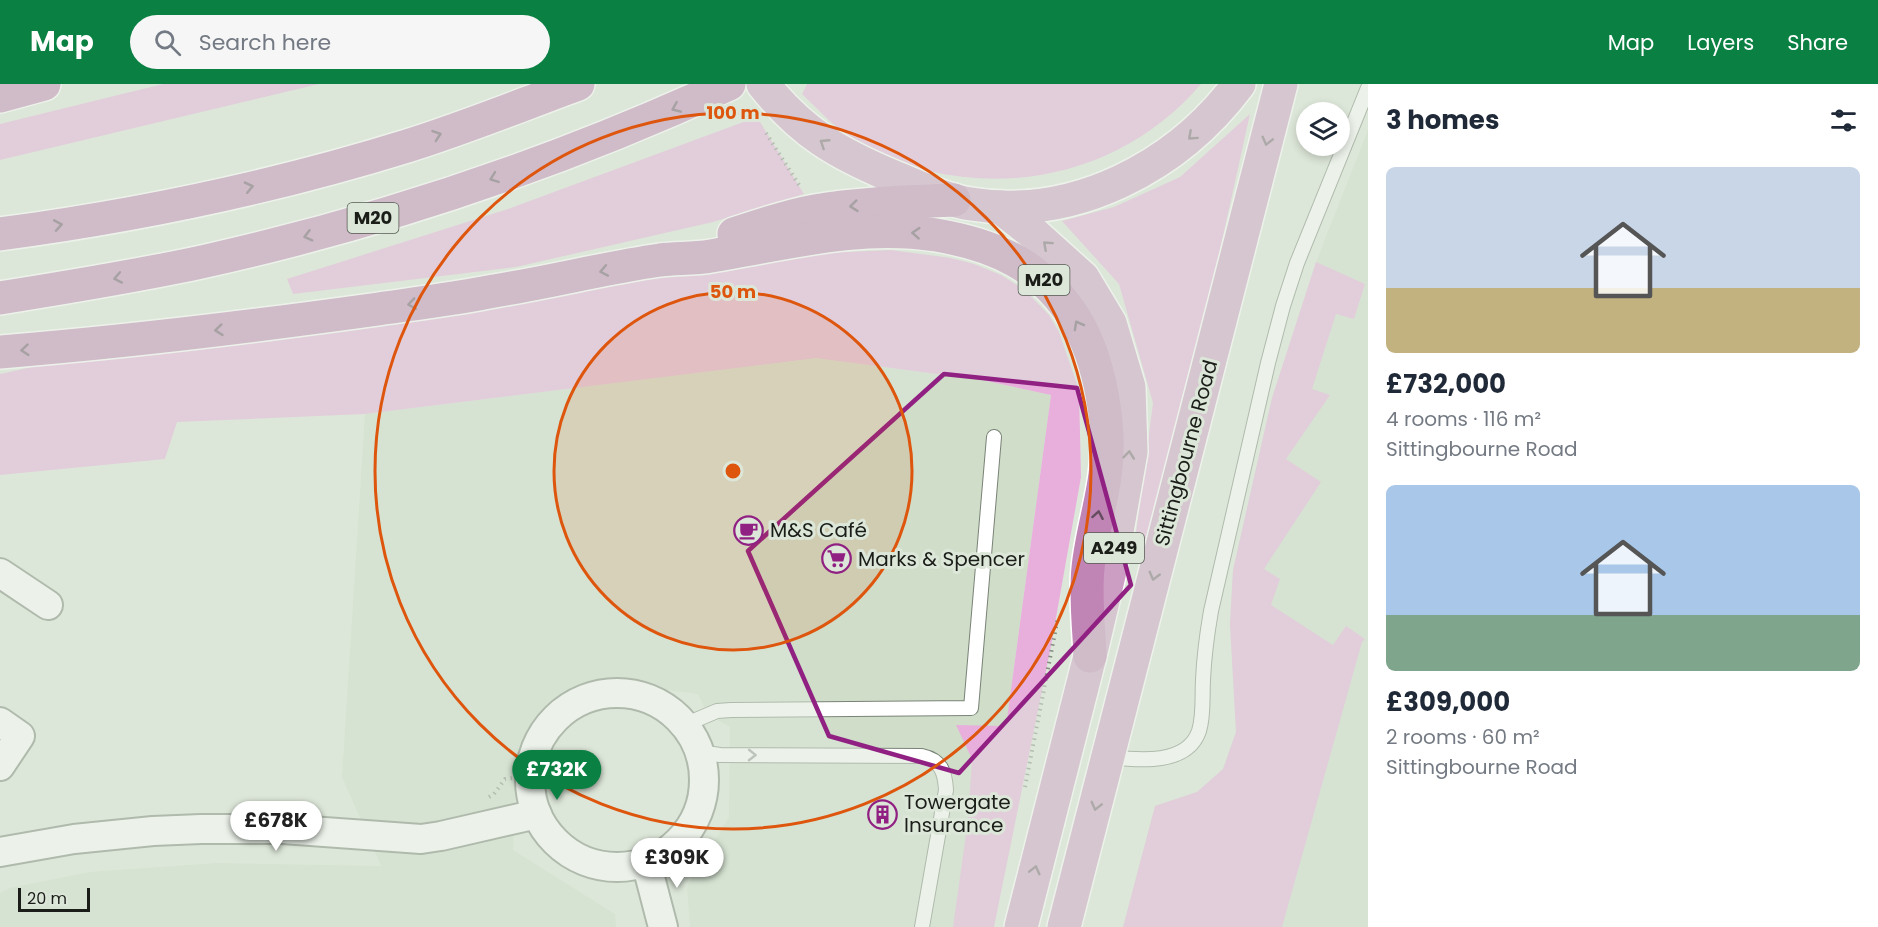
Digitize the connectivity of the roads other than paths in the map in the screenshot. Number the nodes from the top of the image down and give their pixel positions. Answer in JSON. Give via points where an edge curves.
{"nodes":[{"id":1,"x":44,"y":84,"type":"edge"},
{"id":2,"x":578,"y":84,"type":"edge"},
{"id":3,"x":729,"y":84,"type":"edge"},
{"id":4,"x":1239,"y":84,"type":"edge"},
{"id":5,"x":1281,"y":84,"type":"edge"},
{"id":6,"x":1368,"y":88,"type":"edge"},
{"id":7,"x":0,"y":96,"type":"edge"},
{"id":8,"x":770,"y":106,"type":"edge"},
{"id":9,"x":954,"y":200,"type":"junction"},
{"id":10,"x":1000,"y":207,"type":"junction"},
{"id":11,"x":0,"y":234,"type":"edge"},
{"id":12,"x":662,"y":260,"type":"junction"},
{"id":13,"x":0,"y":298,"type":"edge"},
{"id":14,"x":0,"y":352,"type":"edge"},
{"id":15,"x":994,"y":437,"type":"dead end"},
{"id":16,"x":0,"y":573,"type":"edge"},
{"id":17,"x":48,"y":605,"type":"dead end"},
{"id":18,"x":1090,"y":656,"type":"junction"},
{"id":19,"x":0,"y":722,"type":"edge"},
{"id":20,"x":684,"y":725,"type":"junction"},
{"id":21,"x":699,"y":752,"type":"junction"},
{"id":22,"x":1108,"y":757,"type":"junction"},
{"id":23,"x":0,"y":766,"type":"edge"},
{"id":24,"x":537,"y":814,"type":"junction"},
{"id":25,"x":0,"y":852,"type":"edge"},
{"id":26,"x":646,"y":862,"type":"junction"},
{"id":27,"x":663,"y":927,"type":"edge"},
{"id":28,"x":922,"y":927,"type":"edge"},
{"id":29,"x":1021,"y":927,"type":"edge"},
{"id":30,"x":1064,"y":927,"type":"edge"}],
"edges":[{"from":1,"to":7,"type":"highway"},
{"from":11,"to":2,"type":"highway","one_way":true,"via":[[135,212],[309,174],[408,146]]},
{"from":3,"to":13,"type":"highway","number":"M20","one_way":true,"via":[[619,132],[390,213],[206,261]]},
{"from":4,"to":10,"type":"highway","one_way":true,"via":[[1191,137],[1132,177],[1068,200]]},
{"from":5,"to":22,"type":"highway","name":"Sittingbourne Road","number":"A249","one_way":true},
{"from":6,"to":22,"type":"lane","via":[[1297,263],[1268,363],[1211,611],[1198,733],[1189,746],[1175,755]]},
{"from":9,"to":8,"type":"highway","one_way":true,"via":[[838,151]]},
{"from":9,"to":10,"type":"highway"},
{"from":9,"to":12,"type":"highway","number":"M20","one_way":true,"via":[[814,211]]},
{"from":18,"to":10,"type":"highway","number":"A249","one_way":true,"via":[[1131,452],[1129,387],[1110,323],[1083,278]]},
{"from":12,"to":14,"type":"highway","number":"M20","one_way":true,"via":[[490,292],[247,327]]},
{"from":18,"to":12,"type":"highway","number":"M20","one_way":true,"via":[[1088,570],[1107,452],[1102,394],[1085,337],[1049,283],[1008,256],[983,246],[901,232],[821,236],[707,257]]},
{"from":15,"to":20,"type":"lane","via":[[970,708],[731,710],[717,711]]},
{"from":16,"to":17,"type":"street"},
{"from":29,"to":18,"type":"highway","number":"A249","one_way":true},
{"from":19,"to":23,"type":"street","via":[[20,736]]},
{"from":20,"to":21,"type":"street"},
{"from":20,"to":24,"type":"street","via":[[659,704],[627,694],[594,697],[566,711],[544,733],[533,760],[531,789]]},
{"from":21,"to":26,"type":"street","via":[[704,781],[699,811],[673,847]]},
{"from":21,"to":28,"type":"lane","one_way":true,"via":[[805,757],[922,756],[939,763],[946,790]]},
{"from":22,"to":30,"type":"highway","name":"Sittingbourne Road","number":"A249","one_way":true},
{"from":24,"to":25,"type":"street","via":[[421,839],[283,829],[201,829],[74,839]]},
{"from":24,"to":26,"type":"street","via":[[560,846],[582,860],[620,867]]},
{"from":26,"to":27,"type":"street"}]}
